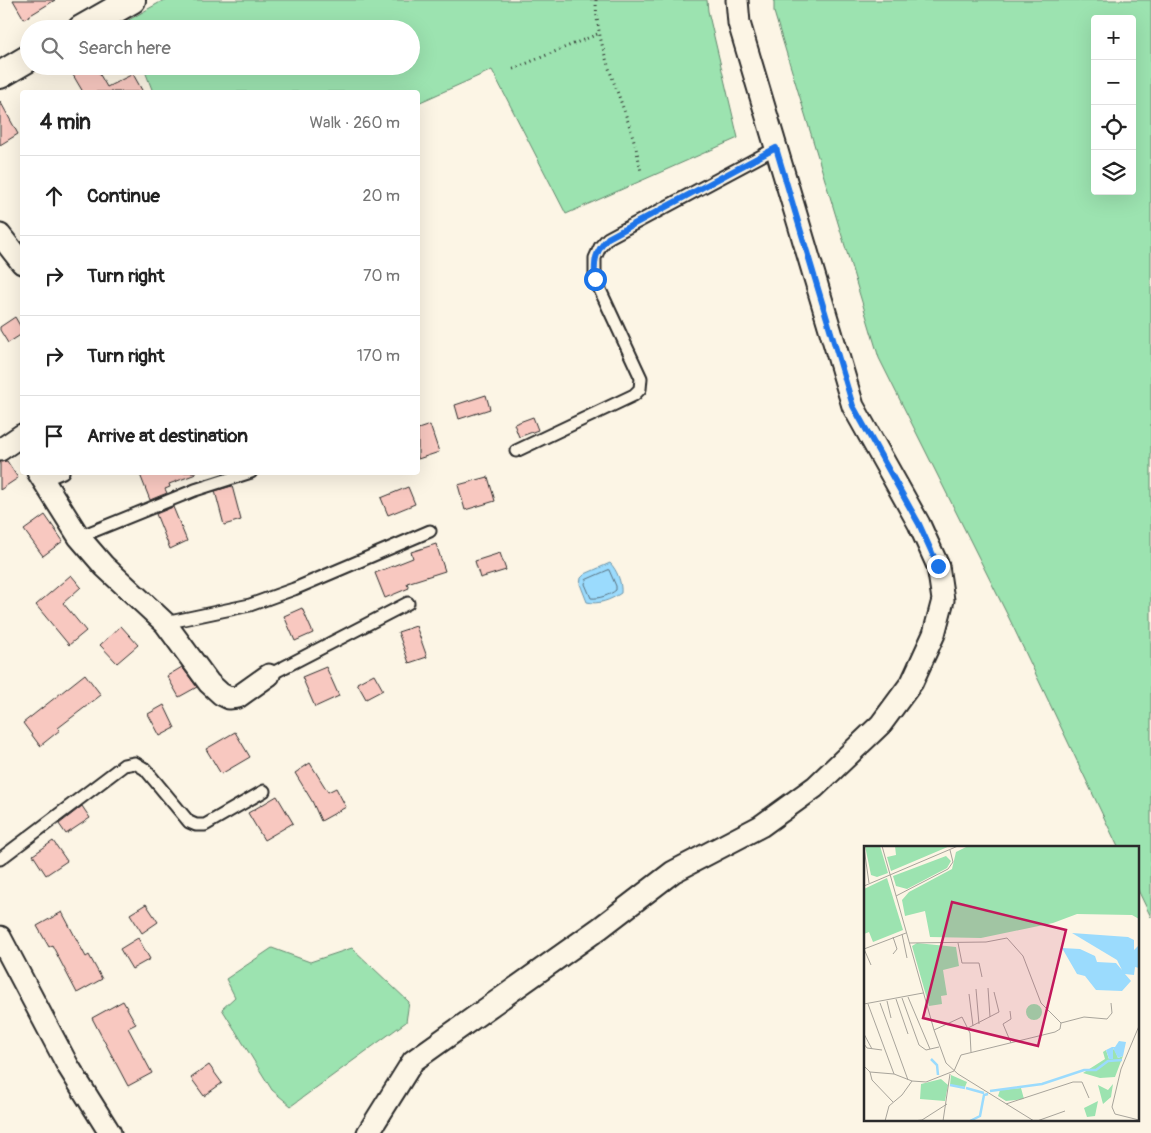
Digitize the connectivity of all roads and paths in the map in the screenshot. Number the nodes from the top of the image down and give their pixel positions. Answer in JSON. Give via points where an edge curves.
{"nodes":[{"id":1,"x":132,"y":0,"type":"edge"},
{"id":2,"x":596,"y":0,"type":"edge"},
{"id":3,"x":737,"y":0,"type":"edge"},
{"id":4,"x":97,"y":20,"type":"edge"},
{"id":5,"x":600,"y":33,"type":"junction"},
{"id":6,"x":20,"y":63,"type":"edge"},
{"id":7,"x":513,"y":70,"type":"dead end"},
{"id":8,"x":0,"y":75,"type":"edge"},
{"id":9,"x":776,"y":148,"type":"junction"},
{"id":10,"x":642,"y":173,"type":"dead end"},
{"id":11,"x":0,"y":235,"type":"edge"},
{"id":12,"x":20,"y":260,"type":"edge"},
{"id":13,"x":516,"y":451,"type":"dead end"},
{"id":14,"x":48,"y":475,"type":"edge"},
{"id":15,"x":242,"y":475,"type":"edge"},
{"id":16,"x":430,"y":531,"type":"dead end"},
{"id":17,"x":79,"y":537,"type":"junction"},
{"id":18,"x":408,"y":603,"type":"dead end"},
{"id":19,"x":165,"y":623,"type":"junction"},
{"id":20,"x":269,"y":675,"type":"joint"},
{"id":21,"x":264,"y":792,"type":"dead end"},
{"id":22,"x":0,"y":859,"type":"edge"},
{"id":23,"x":0,"y":937,"type":"edge"},
{"id":24,"x":110,"y":1133,"type":"edge"},
{"id":25,"x":368,"y":1133,"type":"edge"}],
"edges":[{"from":1,"to":4,"type":"street"},
{"from":2,"to":5,"type":"path"},
{"from":3,"to":9,"type":"street","via":[[739,23]]},
{"from":5,"to":7,"type":"path"},
{"from":5,"to":10,"type":"path","via":[[610,72],[639,153]]},
{"from":6,"to":8,"type":"street"},
{"from":9,"to":13,"type":"lane","via":[[608,238],[600,247],[595,258],[595,279],[641,378],[640,388],[634,395]]},
{"from":9,"to":25,"type":"street","via":[[853,406],[919,524],[938,566],[943,600],[934,634],[912,682],[881,724],[815,787],[761,826],[673,872],[413,1062]]},
{"from":11,"to":12,"type":"street"},
{"from":14,"to":17,"type":"street"},
{"from":15,"to":17,"type":"lane","via":[[195,490]]},
{"from":16,"to":19,"type":"lane","via":[[250,605]]},
{"from":17,"to":19,"type":"street","via":[[104,566]]},
{"from":18,"to":20,"type":"lane"},
{"from":19,"to":20,"type":"street","via":[[209,683],[221,694],[229,698],[238,697]]},
{"from":21,"to":22,"type":"lane","via":[[205,825],[196,826],[145,769],[135,763],[124,764]]},
{"from":23,"to":24,"type":"street","via":[[68,1066]]}]}
